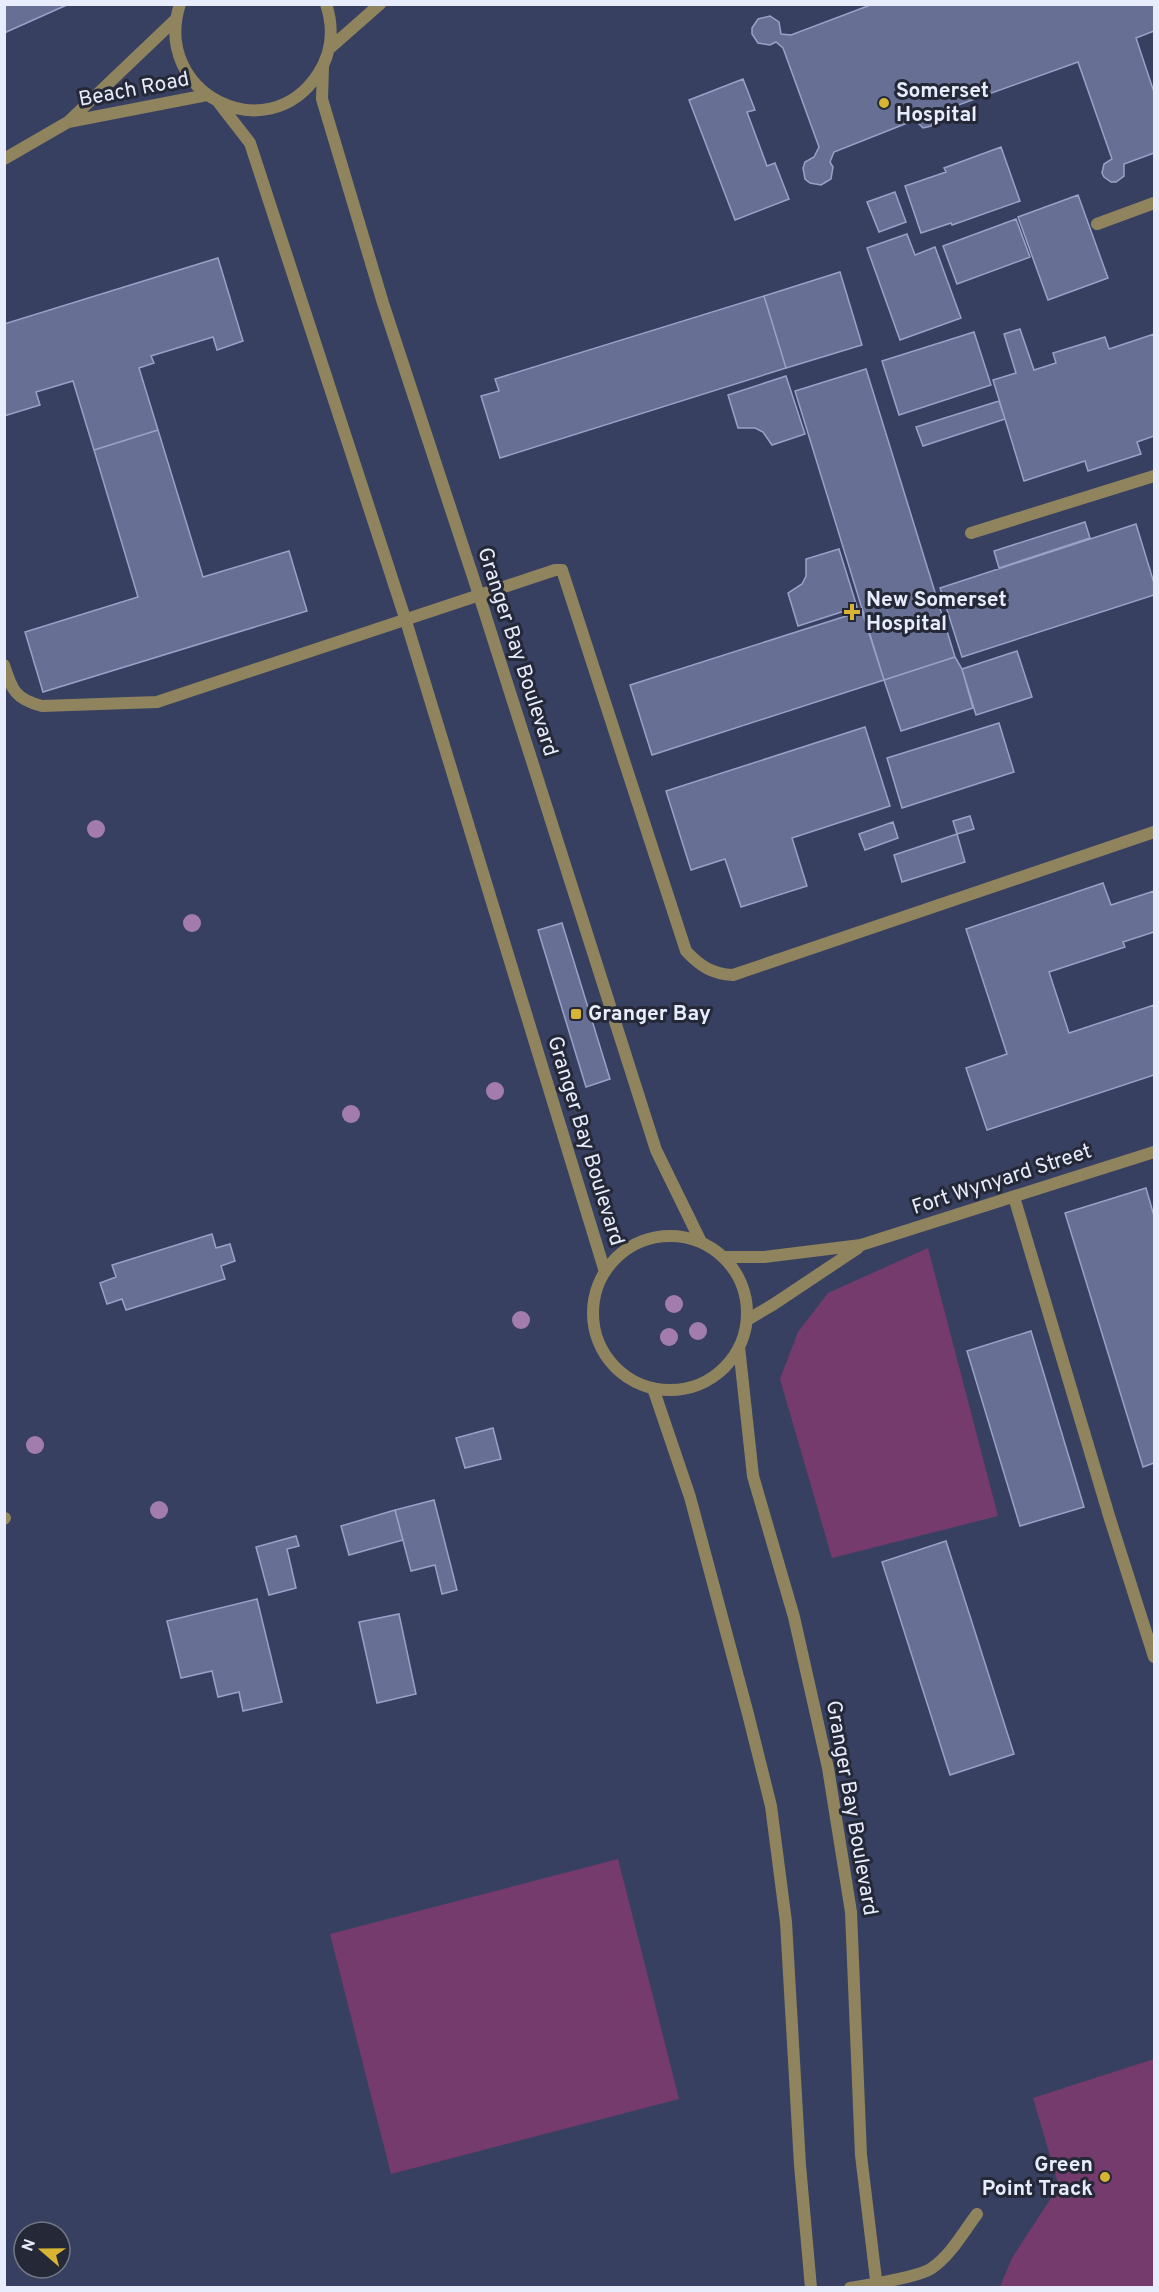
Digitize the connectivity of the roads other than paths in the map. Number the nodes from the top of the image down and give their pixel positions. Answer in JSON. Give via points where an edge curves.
{"nodes":[{"id":1,"x":326,"y":4,"type":"edge"},
{"id":2,"x":380,"y":4,"type":"edge"},
{"id":3,"x":180,"y":5,"type":"edge"},
{"id":4,"x":176,"y":19,"type":"junction"},
{"id":5,"x":330,"y":48,"type":"junction"},
{"id":6,"x":323,"y":67,"type":"junction"},
{"id":7,"x":207,"y":95,"type":"junction"},
{"id":8,"x":219,"y":103,"type":"junction"},
{"id":9,"x":68,"y":122,"type":"junction"},
{"id":10,"x":4,"y":159,"type":"edge"},
{"id":11,"x":1155,"y":203,"type":"edge"},
{"id":12,"x":1097,"y":224,"type":"dead end"},
{"id":13,"x":1155,"y":476,"type":"edge"},
{"id":14,"x":971,"y":533,"type":"dead end"},
{"id":15,"x":479,"y":595,"type":"junction"},
{"id":16,"x":406,"y":621,"type":"junction"},
{"id":17,"x":4,"y":665,"type":"edge"},
{"id":18,"x":1155,"y":832,"type":"edge"},
{"id":19,"x":1155,"y":1152,"type":"edge"},
{"id":20,"x":1014,"y":1197,"type":"junction"},
{"id":21,"x":700,"y":1242,"type":"junction"},
{"id":22,"x":861,"y":1245,"type":"junction"},
{"id":23,"x":723,"y":1257,"type":"junction"},
{"id":24,"x":605,"y":1272,"type":"junction"},
{"id":25,"x":747,"y":1320,"type":"junction"},
{"id":26,"x":739,"y":1347,"type":"junction"},
{"id":27,"x":653,"y":1388,"type":"junction"},
{"id":28,"x":1155,"y":1657,"type":"edge"},
{"id":29,"x":977,"y":2214,"type":"dead end"},
{"id":30,"x":876,"y":2286,"type":"edge"},
{"id":31,"x":811,"y":2288,"type":"edge"},
{"id":32,"x":850,"y":2288,"type":"edge"}],
"edges":[{"from":1,"to":5,"type":"street","via":[[331,19]]},
{"from":2,"to":5,"type":"street"},
{"from":3,"to":4,"type":"street"},
{"from":4,"to":7,"type":"street","via":[[180,62],[191,81]]},
{"from":4,"to":9,"type":"street","name":"Beach Road"},
{"from":5,"to":6,"type":"street"},
{"from":6,"to":8,"type":"street","via":[[296,98],[278,106],[258,111]]},
{"from":6,"to":15,"type":"street","name":"Granger Bay Boulevard","via":[[322,99],[383,303]]},
{"from":7,"to":8,"type":"street"},
{"from":7,"to":9,"type":"street","name":"Beach Road"},
{"from":8,"to":16,"type":"street","name":"Granger Bay Boulevard","via":[[250,143]]},
{"from":9,"to":10,"type":"street","name":"Beach Road"},
{"from":11,"to":12,"type":"street"},
{"from":13,"to":14,"type":"street"},
{"from":15,"to":16,"type":"street"},
{"from":15,"to":18,"type":"street","via":[[562,570],[686,951],[706,970],[719,975],[733,975]]},
{"from":15,"to":21,"type":"street","name":"Granger Bay Boulevard","via":[[656,1150]]},
{"from":16,"to":17,"type":"street","via":[[156,702],[42,706],[26,702],[11,688]]},
{"from":16,"to":24,"type":"street","name":"Granger Bay Boulevard"},
{"from":19,"to":20,"type":"street","name":"Fort Wynyard Street"},
{"from":20,"to":22,"type":"street","name":"Fort Wynyard Street"},
{"from":20,"to":28,"type":"street"},
{"from":21,"to":23,"type":"street"},
{"from":21,"to":24,"type":"street","via":[[672,1235],[650,1238],[624,1251]]},
{"from":22,"to":23,"type":"street","name":"Fort Wynyard Street","via":[[764,1257]]},
{"from":22,"to":25,"type":"street","name":"Fort Wynyard Street"},
{"from":23,"to":25,"type":"street","via":[[743,1288]]},
{"from":24,"to":27,"type":"street","via":[[596,1292],[593,1313],[598,1342],[615,1367]]},
{"from":25,"to":26,"type":"street"},
{"from":26,"to":27,"type":"street","via":[[726,1366],[706,1381],[684,1389]]},
{"from":26,"to":30,"type":"street","name":"Granger Bay Boulevard","via":[[753,1476],[794,1617],[828,1768],[851,1912],[861,2155]]},
{"from":27,"to":31,"type":"street","via":[[690,1497],[771,1806],[786,1922]]},
{"from":29,"to":30,"type":"street","via":[[930,2270]]},
{"from":30,"to":32,"type":"street"}]}
